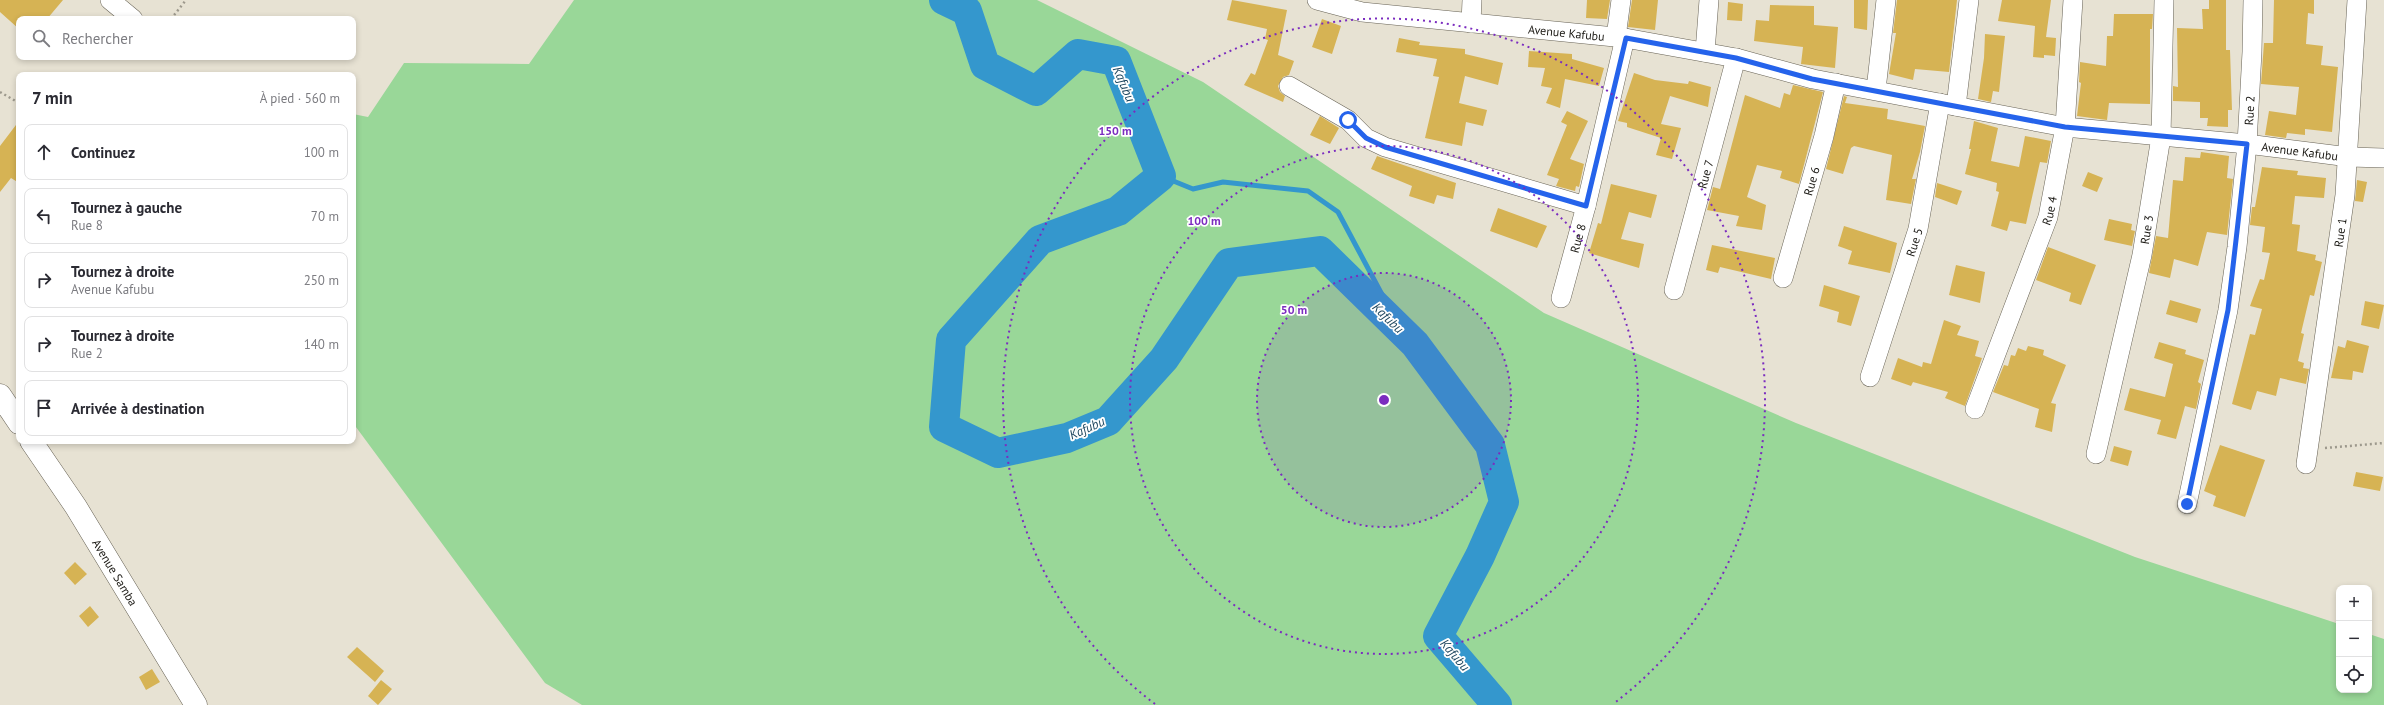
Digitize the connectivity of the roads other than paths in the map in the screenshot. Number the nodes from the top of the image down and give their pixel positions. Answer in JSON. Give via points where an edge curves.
{"nodes":[{"id":1,"x":110,"y":0,"type":"edge"},
{"id":2,"x":1317,"y":0,"type":"edge"},
{"id":3,"x":1472,"y":0,"type":"edge"},
{"id":4,"x":1620,"y":0,"type":"edge"},
{"id":5,"x":1709,"y":0,"type":"edge"},
{"id":6,"x":1886,"y":0,"type":"edge"},
{"id":7,"x":1968,"y":0,"type":"edge"},
{"id":8,"x":2073,"y":0,"type":"edge"},
{"id":9,"x":2164,"y":0,"type":"edge"},
{"id":10,"x":2253,"y":0,"type":"edge"},
{"id":11,"x":2356,"y":0,"type":"edge"},
{"id":12,"x":1339,"y":4,"type":"edge"},
{"id":13,"x":129,"y":16,"type":"edge"},
{"id":14,"x":1471,"y":23,"type":"junction"},
{"id":15,"x":1621,"y":37,"type":"junction"},
{"id":16,"x":1705,"y":52,"type":"junction"},
{"id":17,"x":1736,"y":58,"type":"junction"},
{"id":18,"x":1836,"y":83,"type":"junction"},
{"id":19,"x":1289,"y":86,"type":"dead end"},
{"id":20,"x":1876,"y":90,"type":"junction"},
{"id":21,"x":1948,"y":105,"type":"junction"},
{"id":22,"x":2065,"y":127,"type":"junction"},
{"id":23,"x":2160,"y":137,"type":"junction"},
{"id":24,"x":2247,"y":144,"type":"junction"},
{"id":25,"x":2349,"y":157,"type":"junction"},
{"id":26,"x":2384,"y":158,"type":"edge"},
{"id":27,"x":1586,"y":206,"type":"junction"},
{"id":28,"x":1783,"y":278,"type":"dead end"},
{"id":29,"x":1674,"y":290,"type":"dead end"},
{"id":30,"x":1561,"y":298,"type":"dead end"},
{"id":31,"x":1870,"y":376,"type":"dead end"},
{"id":32,"x":0,"y":395,"type":"edge"},
{"id":33,"x":1974,"y":409,"type":"dead end"},
{"id":34,"x":16,"y":419,"type":"edge"},
{"id":35,"x":33,"y":444,"type":"edge"},
{"id":36,"x":2096,"y":454,"type":"dead end"},
{"id":37,"x":2307,"y":457,"type":"road end"},
{"id":38,"x":2187,"y":504,"type":"dead end"},
{"id":39,"x":196,"y":705,"type":"edge"}],
"edges":[{"from":1,"to":13,"type":"street"},
{"from":2,"to":12,"type":"street","name":"Avenue Kafubu"},
{"from":3,"to":14,"type":"street"},
{"from":4,"to":15,"type":"street","name":"Rue 8"},
{"from":5,"to":16,"type":"street"},
{"from":6,"to":20,"type":"street"},
{"from":7,"to":21,"type":"street","name":"Rue 5"},
{"from":8,"to":22,"type":"street","name":"Rue 4"},
{"from":9,"to":23,"type":"street","name":"Rue 3"},
{"from":10,"to":24,"type":"street","name":"Rue 2"},
{"from":11,"to":25,"type":"street","name":"Rue 1"},
{"from":12,"to":14,"type":"street","name":"Avenue Kafubu","via":[[1362,12]]},
{"from":14,"to":15,"type":"street","name":"Avenue Kafubu"},
{"from":15,"to":16,"type":"street","name":"Avenue Kafubu"},
{"from":15,"to":27,"type":"street","name":"Rue 8"},
{"from":16,"to":17,"type":"street","name":"Avenue Kafubu"},
{"from":17,"to":18,"type":"street","name":"Avenue Kafubu"},
{"from":17,"to":29,"type":"street","name":"Rue 7"},
{"from":18,"to":20,"type":"street","name":"Avenue Kafubu"},
{"from":18,"to":28,"type":"street","name":"Rue 6","via":[[1824,136]]},
{"from":19,"to":27,"type":"street","via":[[1348,120],[1366,138],[1385,147]]},
{"from":20,"to":21,"type":"street","name":"Avenue Kafubu"},
{"from":21,"to":22,"type":"street","name":"Avenue Kafubu"},
{"from":21,"to":31,"type":"street","name":"Rue 5","via":[[1918,229]]},
{"from":22,"to":23,"type":"street","name":"Avenue Kafubu"},
{"from":22,"to":33,"type":"street","name":"Rue 4","via":[[2048,217]]},
{"from":23,"to":24,"type":"street","name":"Avenue Kafubu"},
{"from":23,"to":36,"type":"street","name":"Rue 3","via":[[2142,255]]},
{"from":24,"to":25,"type":"street","name":"Avenue Kafubu"},
{"from":24,"to":38,"type":"street","name":"Rue 2","via":[[2228,310]]},
{"from":25,"to":26,"type":"street","name":"Avenue Kafubu"},
{"from":25,"to":37,"type":"street","name":"Rue 1"},
{"from":27,"to":30,"type":"street","name":"Rue 8"},
{"from":32,"to":34,"type":"street"},
{"from":35,"to":39,"type":"street","name":"Avenue Samba","via":[[76,507]]}]}
